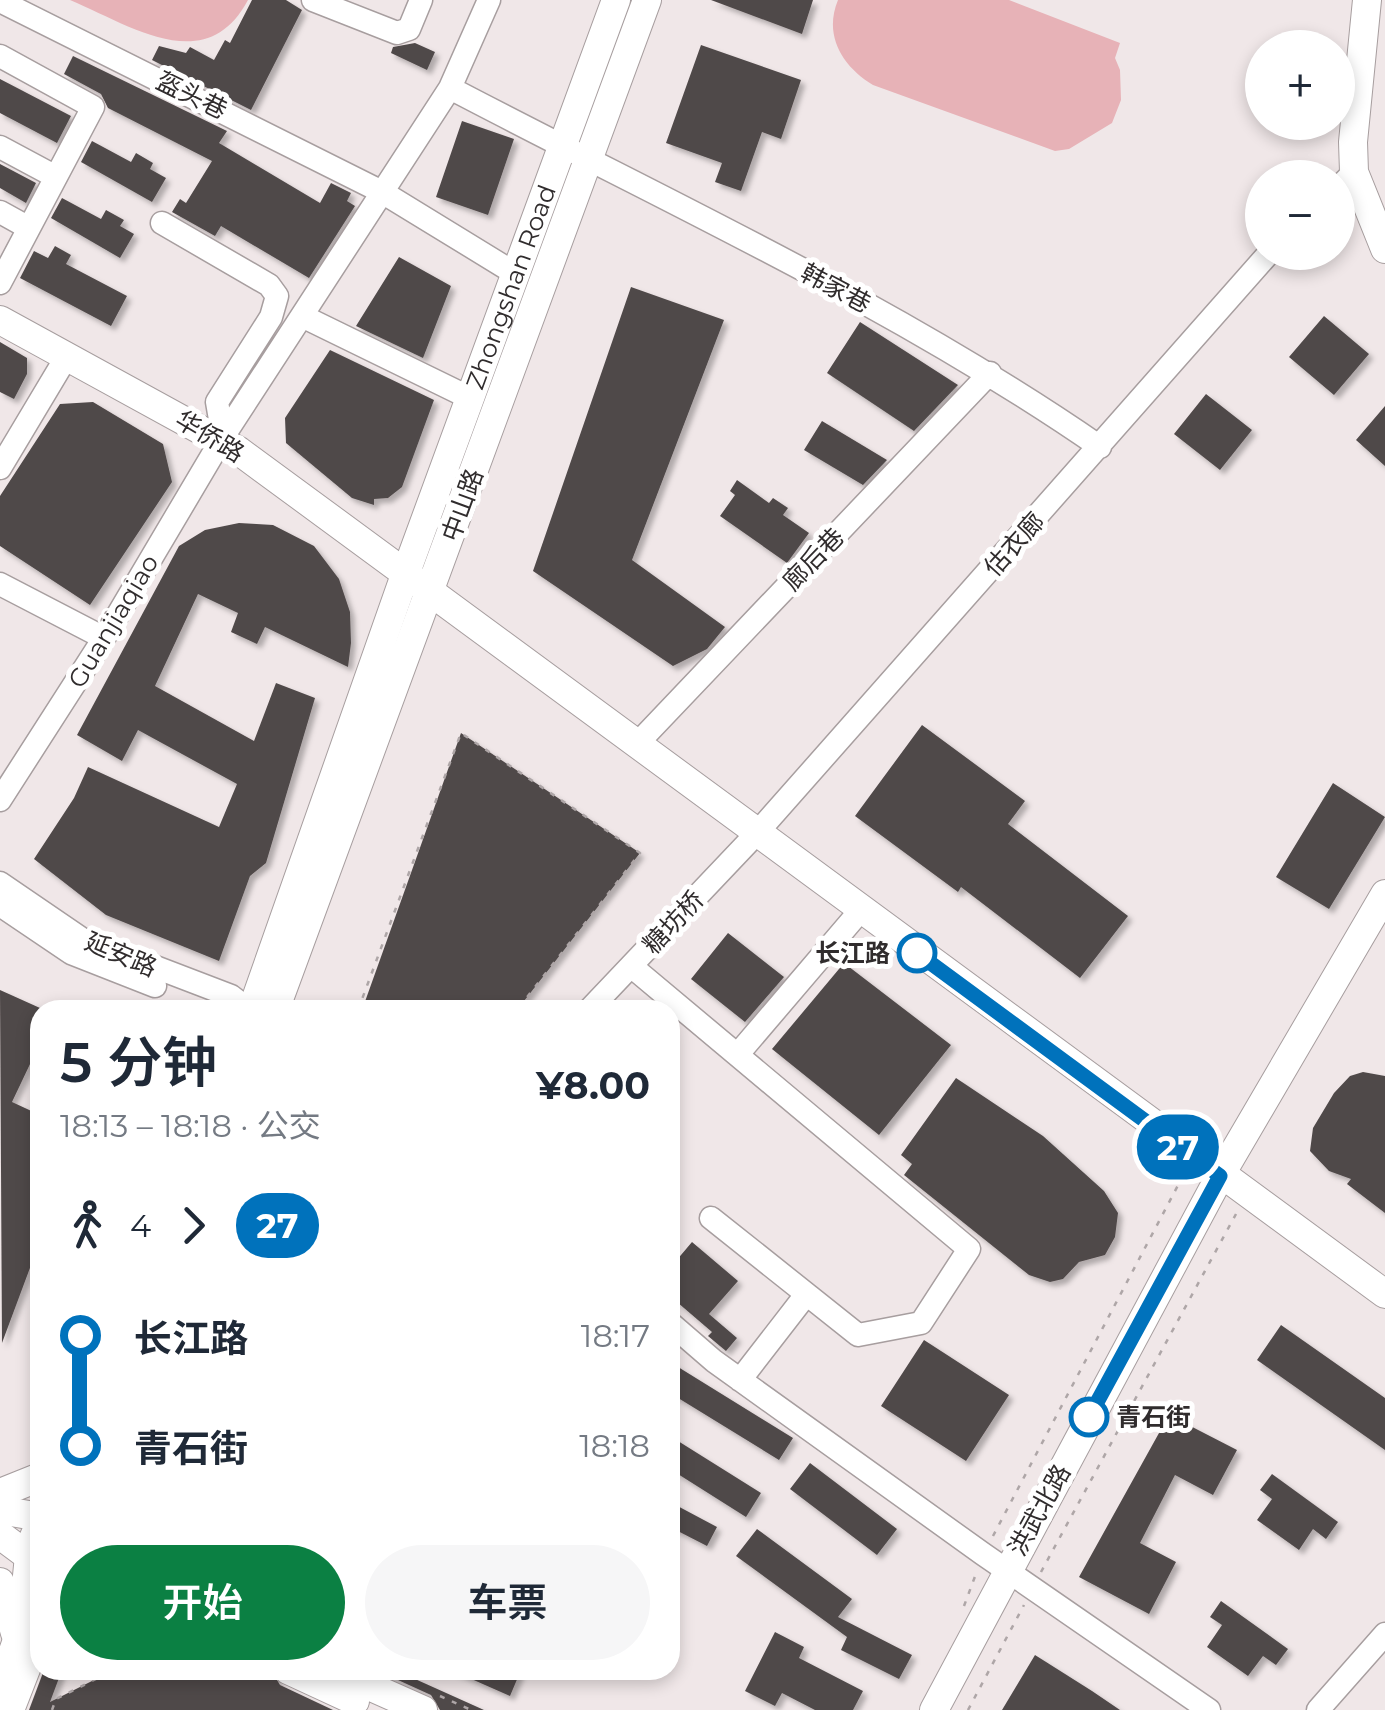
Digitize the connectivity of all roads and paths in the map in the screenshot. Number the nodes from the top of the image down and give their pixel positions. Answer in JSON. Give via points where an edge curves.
{"nodes":[{"id":1,"x":313,"y":0,"type":"edge"},
{"id":2,"x":421,"y":0,"type":"edge"},
{"id":3,"x":489,"y":0,"type":"edge"},
{"id":4,"x":616,"y":0,"type":"edge"},
{"id":5,"x":648,"y":0,"type":"edge"},
{"id":6,"x":0,"y":1,"type":"edge"},
{"id":7,"x":1362,"y":1,"type":"edge"},
{"id":8,"x":634,"y":36,"type":"joint"},
{"id":9,"x":0,"y":56,"type":"edge"},
{"id":10,"x":621,"y":72,"type":"joint"},
{"id":11,"x":450,"y":88,"type":"junction"},
{"id":12,"x":0,"y":147,"type":"edge"},
{"id":13,"x":562,"y":148,"type":"junction"},
{"id":14,"x":1348,"y":160,"type":"edge"},
{"id":15,"x":589,"y":161,"type":"junction"},
{"id":16,"x":56,"y":177,"type":"junction"},
{"id":17,"x":382,"y":192,"type":"junction"},
{"id":18,"x":1355,"y":196,"type":"edge"},
{"id":19,"x":0,"y":212,"type":"edge"},
{"id":20,"x":162,"y":222,"type":"dead end"},
{"id":21,"x":29,"y":228,"type":"junction"},
{"id":22,"x":1385,"y":248,"type":"edge"},
{"id":23,"x":1254,"y":270,"type":"edge"},
{"id":24,"x":516,"y":274,"type":"junction"},
{"id":25,"x":0,"y":283,"type":"edge"},
{"id":26,"x":302,"y":316,"type":"junction"},
{"id":27,"x":0,"y":320,"type":"edge"},
{"id":28,"x":67,"y":356,"type":"junction"},
{"id":29,"x":990,"y":374,"type":"junction"},
{"id":30,"x":472,"y":399,"type":"junction"},
{"id":31,"x":222,"y":438,"type":"junction"},
{"id":32,"x":1100,"y":446,"type":"junction"},
{"id":33,"x":0,"y":468,"type":"edge"},
{"id":34,"x":405,"y":575,"type":"junction"},
{"id":35,"x":0,"y":584,"type":"edge"},
{"id":36,"x":430,"y":593,"type":"junction"},
{"id":37,"x":104,"y":638,"type":"junction"},
{"id":38,"x":636,"y":746,"type":"junction"},
{"id":39,"x":0,"y":800,"type":"edge"},
{"id":40,"x":756,"y":834,"type":"junction"},
{"id":41,"x":0,"y":883,"type":"edge"},
{"id":42,"x":1385,"y":894,"type":"edge"},
{"id":43,"x":0,"y":905,"type":"edge"},
{"id":44,"x":860,"y":911,"type":"junction"},
{"id":45,"x":631,"y":966,"type":"junction"},
{"id":46,"x":197,"y":1000,"type":"edge"},
{"id":47,"x":236,"y":1000,"type":"edge"},
{"id":48,"x":254,"y":1000,"type":"edge"},
{"id":49,"x":279,"y":1000,"type":"edge"},
{"id":50,"x":279,"y":1000,"type":"edge"},
{"id":51,"x":362,"y":1000,"type":"edge"},
{"id":52,"x":525,"y":1000,"type":"edge"},
{"id":53,"x":599,"y":1000,"type":"edge"},
{"id":54,"x":672,"y":1000,"type":"edge"},
{"id":55,"x":680,"y":1006,"type":"edge"},
{"id":56,"x":738,"y":1054,"type":"junction"},
{"id":57,"x":1192,"y":1158,"type":"dead end"},
{"id":58,"x":1220,"y":1176,"type":"junction"},
{"id":59,"x":1246,"y":1195,"type":"junction"},
{"id":60,"x":711,"y":1218,"type":"dead end"},
{"id":61,"x":1385,"y":1294,"type":"edge"},
{"id":62,"x":805,"y":1296,"type":"junction"},
{"id":63,"x":680,"y":1332,"type":"edge"},
{"id":64,"x":740,"y":1380,"type":"dead end"},
{"id":65,"x":30,"y":1482,"type":"edge"},
{"id":66,"x":0,"y":1493,"type":"edge"},
{"id":67,"x":0,"y":1510,"type":"edge"},
{"id":68,"x":30,"y":1518,"type":"edge"},
{"id":69,"x":0,"y":1535,"type":"edge"},
{"id":70,"x":30,"y":1557,"type":"edge"},
{"id":71,"x":995,"y":1562,"type":"junction"},
{"id":72,"x":0,"y":1582,"type":"edge"},
{"id":73,"x":1032,"y":1588,"type":"junction"},
{"id":74,"x":960,"y":1617,"type":"dead end"},
{"id":75,"x":1385,"y":1634,"type":"edge"},
{"id":76,"x":30,"y":1645,"type":"edge"},
{"id":77,"x":30,"y":1647,"type":"edge"},
{"id":78,"x":30,"y":1649,"type":"edge"},
{"id":79,"x":94,"y":1680,"type":"edge"},
{"id":80,"x":310,"y":1680,"type":"edge"},
{"id":81,"x":355,"y":1680,"type":"edge"},
{"id":82,"x":0,"y":1688,"type":"edge"},
{"id":83,"x":10,"y":1710,"type":"edge"},
{"id":84,"x":52,"y":1710,"type":"edge"},
{"id":85,"x":375,"y":1710,"type":"edge"},
{"id":86,"x":422,"y":1710,"type":"edge"},
{"id":87,"x":934,"y":1710,"type":"edge"},
{"id":88,"x":968,"y":1710,"type":"edge"},
{"id":89,"x":1210,"y":1710,"type":"edge"},
{"id":90,"x":1318,"y":1710,"type":"edge"}],
"edges":[{"from":1,"to":2,"type":"street","via":[[397,33],[409,29]]},
{"from":3,"to":11,"type":"street","name":"Guanjiaqiao"},
{"from":4,"to":13,"type":"main road","name":"Zhongshan Road"},
{"from":5,"to":8,"type":"street"},
{"from":6,"to":17,"type":"street","name":"盔头巷"},
{"from":7,"to":14,"type":"main road"},
{"from":8,"to":10,"type":"main road"},
{"from":9,"to":16,"type":"street","via":[[93,107]]},
{"from":10,"to":15,"type":"street"},
{"from":11,"to":13,"type":"street","name":"韩家巷"},
{"from":11,"to":17,"type":"street","name":"Guanjiaqiao"},
{"from":12,"to":16,"type":"street"},
{"from":13,"to":15,"type":"street","name":"韩家巷"},
{"from":13,"to":24,"type":"main road","name":"Zhongshan Road"},
{"from":15,"to":29,"type":"street","name":"韩家巷"},
{"from":15,"to":36,"type":"main road","name":"中山路"},
{"from":15,"to":49,"type":"street"},
{"from":16,"to":21,"type":"street"},
{"from":17,"to":24,"type":"street","name":"盔头巷"},
{"from":17,"to":26,"type":"street","name":"Guanjiaqiao"},
{"from":18,"to":22,"type":"main road"},
{"from":19,"to":21,"type":"street"},
{"from":20,"to":31,"type":"street","via":[[277,296],[218,402]]},
{"from":21,"to":25,"type":"street"},
{"from":23,"to":32,"type":"street","name":"估衣廊"},
{"from":24,"to":30,"type":"main road","name":"Zhongshan Road"},
{"from":26,"to":30,"type":"street"},
{"from":26,"to":31,"type":"street","name":"Guanjiaqiao"},
{"from":27,"to":28,"type":"main road","name":"华侨路"},
{"from":28,"to":31,"type":"main road","name":"华侨路"},
{"from":28,"to":33,"type":"street"},
{"from":29,"to":32,"type":"street","name":"韩家巷"},
{"from":29,"to":38,"type":"street","name":"廊后巷"},
{"from":30,"to":34,"type":"main road","name":"Zhongshan Road"},
{"from":31,"to":34,"type":"main road","name":"华侨路"},
{"from":31,"to":37,"type":"street","name":"Guanjiaqiao"},
{"from":32,"to":40,"type":"street","name":"估衣廊"},
{"from":34,"to":36,"type":"main road"},
{"from":34,"to":48,"type":"main road"},
{"from":35,"to":37,"type":"street"},
{"from":36,"to":38,"type":"main road"},
{"from":36,"to":50,"type":"main road","name":"中山路"},
{"from":37,"to":39,"type":"street","name":"Guanjiaqiao"},
{"from":38,"to":40,"type":"main road"},
{"from":40,"to":44,"type":"main road"},
{"from":40,"to":45,"type":"street","name":"糖坊桥"},
{"from":41,"to":47,"type":"street","name":"延安路","via":[[82,939]]},
{"from":42,"to":58,"type":"main road","name":"洪武北路"},
{"from":43,"to":46,"type":"street","name":"延安路","via":[[72,953]]},
{"from":44,"to":56,"type":"street"},
{"from":44,"to":58,"type":"main road"},
{"from":45,"to":53,"type":"street","name":"糖坊桥"},
{"from":45,"to":54,"type":"street"},
{"from":51,"to":52,"type":"path","via":[[461,733],[640,853]]},
{"from":55,"to":56,"type":"street"},
{"from":56,"to":62,"type":"street","via":[[969,1249],[921,1324],[858,1334]]},
{"from":57,"to":71,"type":"path"},
{"from":58,"to":59,"type":"main road"},
{"from":58,"to":71,"type":"main road","name":"洪武北路"},
{"from":59,"to":61,"type":"main road"},
{"from":59,"to":73,"type":"path"},
{"from":60,"to":62,"type":"street"},
{"from":62,"to":64,"type":"street"},
{"from":63,"to":71,"type":"street"},
{"from":65,"to":66,"type":"main road"},
{"from":67,"to":68,"type":"main road"},
{"from":69,"to":70,"type":"main road"},
{"from":71,"to":73,"type":"street"},
{"from":71,"to":74,"type":"path"},
{"from":71,"to":87,"type":"main road","name":"洪武北路"},
{"from":72,"to":76,"type":"main road"},
{"from":73,"to":88,"type":"path"},
{"from":73,"to":89,"type":"street"},
{"from":75,"to":90,"type":"street"},
{"from":77,"to":82,"type":"main road"},
{"from":78,"to":83,"type":"main road"},
{"from":79,"to":84,"type":"path","via":[[56,1699]]},
{"from":80,"to":85,"type":"main road"},
{"from":81,"to":86,"type":"main road"}]}
